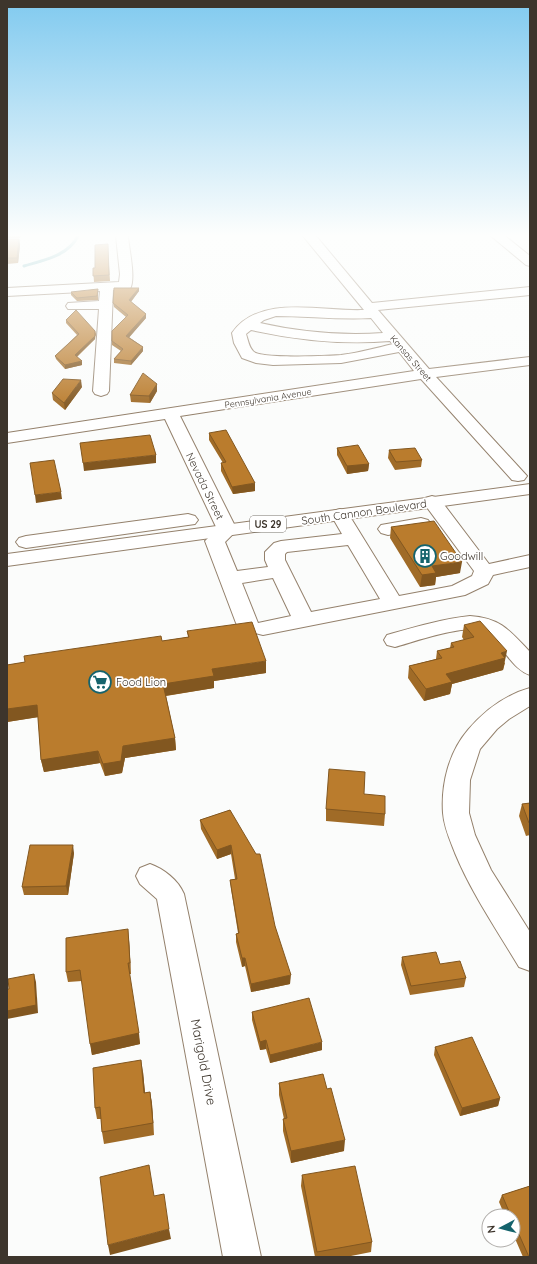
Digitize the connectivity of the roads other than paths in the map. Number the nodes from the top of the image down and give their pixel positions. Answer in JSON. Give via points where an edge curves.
{"nodes":[{"id":1,"x":107,"y":295,"type":"edge"},
{"id":2,"x":358,"y":295,"type":"edge"},
{"id":3,"x":497,"y":295,"type":"edge"},
{"id":4,"x":107,"y":305,"type":"junction"},
{"id":5,"x":73,"y":306,"type":"dead end"},
{"id":6,"x":371,"y":310,"type":"junction"},
{"id":7,"x":248,"y":325,"type":"junction"},
{"id":8,"x":397,"y":342,"type":"junction"},
{"id":9,"x":530,"y":361,"type":"edge"},
{"id":10,"x":425,"y":374,"type":"junction"},
{"id":11,"x":101,"y":391,"type":"dead end"},
{"id":12,"x":170,"y":413,"type":"junction"},
{"id":13,"x":7,"y":438,"type":"edge"},
{"id":14,"x":527,"y":484,"type":"edge"},
{"id":15,"x":432,"y":502,"type":"junction"},
{"id":16,"x":340,"y":515,"type":"junction"},
{"id":17,"x":446,"y":521,"type":"junction"},
{"id":18,"x":223,"y":523,"type":"junction"},
{"id":19,"x":388,"y":529,"type":"dead end"},
{"id":20,"x":354,"y":538,"type":"junction"},
{"id":21,"x":7,"y":545,"type":"edge"},
{"id":22,"x":7,"y":560,"type":"edge"},
{"id":23,"x":530,"y":561,"type":"edge"},
{"id":24,"x":280,"y":571,"type":"junction"},
{"id":25,"x":484,"y":571,"type":"junction"},
{"id":26,"x":230,"y":578,"type":"junction"},
{"id":27,"x":393,"y":603,"type":"junction"},
{"id":28,"x":304,"y":620,"type":"junction"},
{"id":29,"x":395,"y":640,"type":"dead end"},
{"id":30,"x":530,"y":667,"type":"edge"},
{"id":31,"x":530,"y":696,"type":"edge"},
{"id":32,"x":150,"y":876,"type":"dead end"},
{"id":33,"x":530,"y":958,"type":"edge"},
{"id":34,"x":242,"y":1257,"type":"edge"}],
"edges":[{"from":1,"to":4,"type":"street"},
{"from":2,"to":6,"type":"street","name":"Kansas Street"},
{"from":3,"to":6,"type":"street"},
{"from":4,"to":5,"type":"street"},
{"from":4,"to":11,"type":"street"},
{"from":6,"to":7,"type":"street","via":[[353,315],[274,312],[259,317]]},
{"from":6,"to":8,"type":"street","name":"Kansas Street"},
{"from":7,"to":8,"type":"street","via":[[302,335]]},
{"from":7,"to":8,"type":"street","via":[[239,333],[247,355],[273,361],[341,359]]},
{"from":8,"to":10,"type":"street","name":"Kansas Street"},
{"from":9,"to":10,"type":"street","name":"Pennsylvania Avenue"},
{"from":10,"to":12,"type":"street","name":"Pennsylvania Avenue"},
{"from":10,"to":14,"type":"street","name":"Kansas Street"},
{"from":12,"to":13,"type":"street","name":"Pennsylvania Avenue"},
{"from":12,"to":18,"type":"street","name":"Nevada Street"},
{"from":14,"to":15,"type":"street","name":"South Cannon Boulevard","number":"US 29"},
{"from":14,"to":18,"type":"street","name":"South Cannon Boulevard","number":"US 29"},
{"from":15,"to":16,"type":"street","name":"South Cannon Boulevard","number":"US 29"},
{"from":15,"to":17,"type":"street"},
{"from":16,"to":18,"type":"street","name":"South Cannon Boulevard","number":"US 29"},
{"from":16,"to":20,"type":"street"},
{"from":17,"to":19,"type":"street"},
{"from":17,"to":25,"type":"street"},
{"from":18,"to":21,"type":"street","name":"South Cannon Boulevard","number":"US 29"},
{"from":18,"to":22,"type":"street","name":"South Cannon Boulevard","number":"US 29"},
{"from":18,"to":26,"type":"street","name":"Nevada Street","via":[[216,541]]},
{"from":20,"to":24,"type":"street","via":[[281,547],[275,552],[275,560]]},
{"from":20,"to":27,"type":"street"},
{"from":23,"to":25,"type":"street"},
{"from":24,"to":26,"type":"street"},
{"from":24,"to":28,"type":"street"},
{"from":25,"to":27,"type":"street","via":[[481,580],[458,591]]},
{"from":26,"to":28,"type":"street","name":"Nevada Street","via":[[255,626]]},
{"from":27,"to":28,"type":"street"},
{"from":29,"to":30,"type":"street","via":[[453,625],[477,622],[492,627]]},
{"from":31,"to":33,"type":"street","via":[[488,722],[469,746],[457,780],[456,813],[461,835],[479,876]]},
{"from":32,"to":34,"type":"street","name":"Marigold Drive","via":[[170,894]]}]}
